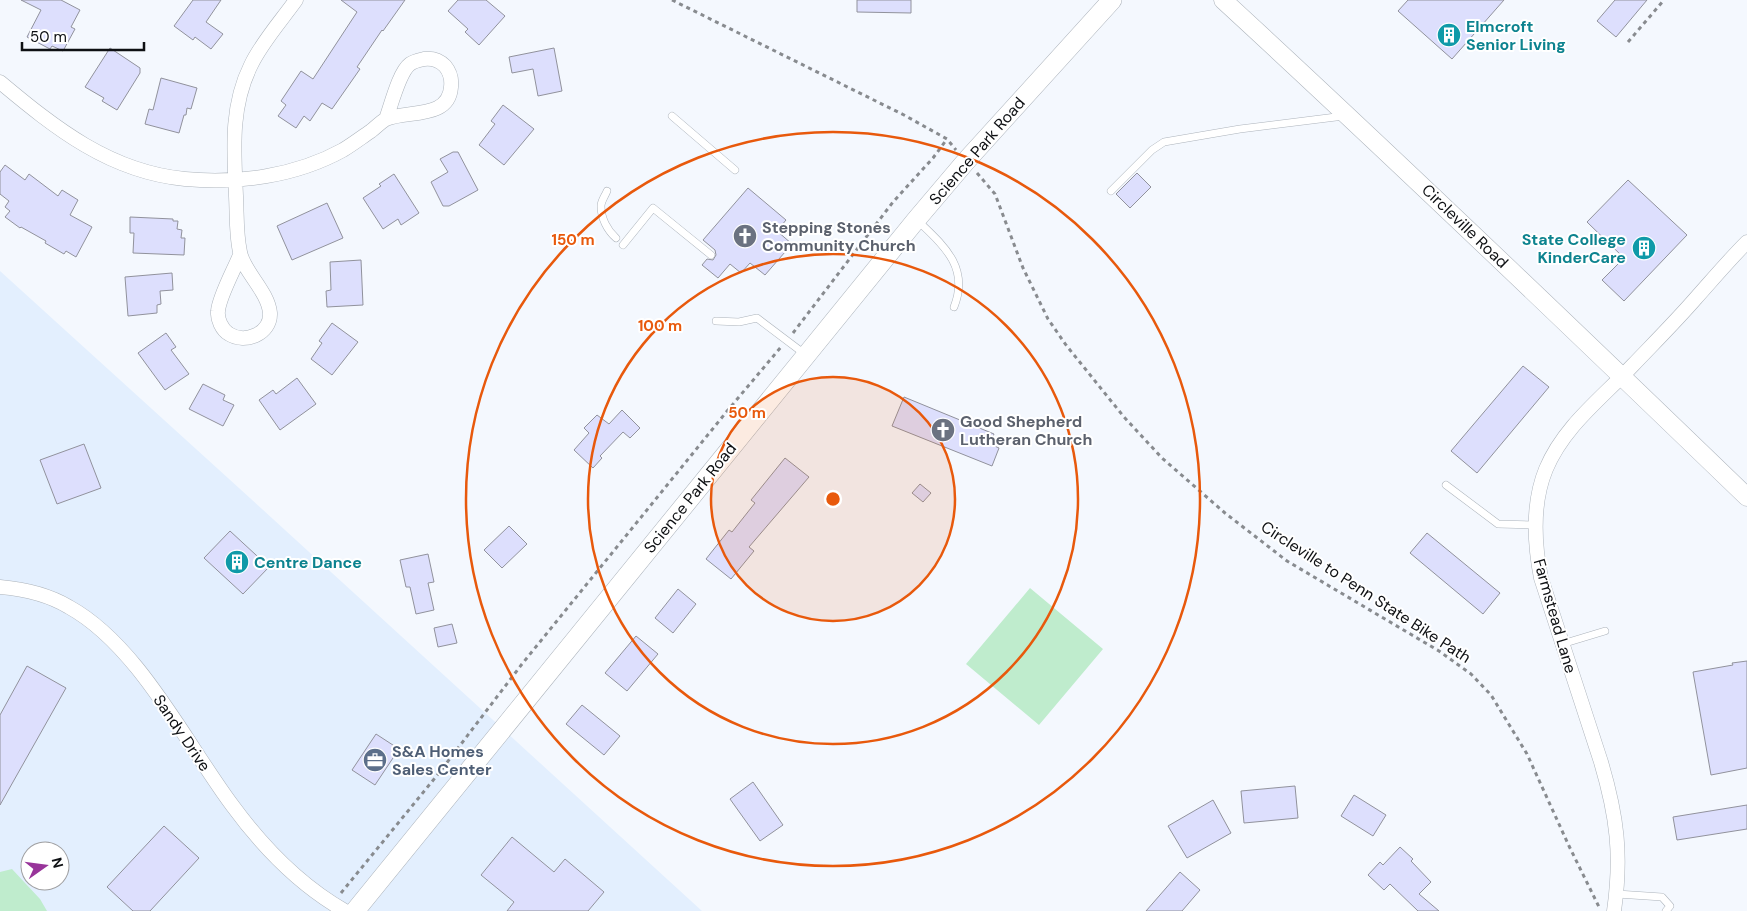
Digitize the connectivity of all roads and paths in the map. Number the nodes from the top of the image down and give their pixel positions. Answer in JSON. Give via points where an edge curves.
{"nodes":[{"id":1,"x":296,"y":0,"type":"edge"},
{"id":2,"x":672,"y":0,"type":"edge"},
{"id":3,"x":1112,"y":0,"type":"edge"},
{"id":4,"x":1223,"y":0,"type":"edge"},
{"id":5,"x":1664,"y":0,"type":"edge"},
{"id":6,"x":1628,"y":42,"type":"dead end"},
{"id":7,"x":0,"y":82,"type":"edge"},
{"id":8,"x":672,"y":116,"type":"dead end"},
{"id":9,"x":1349,"y":116,"type":"junction"},
{"id":10,"x":386,"y":119,"type":"junction"},
{"id":11,"x":946,"y":139,"type":"junction"},
{"id":12,"x":955,"y":149,"type":"dead end"},
{"id":13,"x":735,"y":170,"type":"dead end"},
{"id":14,"x":980,"y":176,"type":"dead end"},
{"id":15,"x":235,"y":179,"type":"junction"},
{"id":16,"x":607,"y":191,"type":"dead end"},
{"id":17,"x":1111,"y":191,"type":"dead end"},
{"id":18,"x":916,"y":220,"type":"junction"},
{"id":19,"x":616,"y":238,"type":"dead end"},
{"id":20,"x":1747,"y":242,"type":"edge"},
{"id":21,"x":623,"y":245,"type":"dead end"},
{"id":22,"x":240,"y":255,"type":"junction"},
{"id":23,"x":711,"y":255,"type":"dead end"},
{"id":24,"x":954,"y":307,"type":"dead end"},
{"id":25,"x":716,"y":321,"type":"dead end"},
{"id":26,"x":787,"y":340,"type":"junction"},
{"id":27,"x":807,"y":355,"type":"junction"},
{"id":28,"x":1622,"y":377,"type":"junction"},
{"id":29,"x":1446,"y":485,"type":"dead end"},
{"id":30,"x":1747,"y":497,"type":"edge"},
{"id":31,"x":1535,"y":526,"type":"junction"},
{"id":32,"x":0,"y":587,"type":"edge"},
{"id":33,"x":1605,"y":632,"type":"dead end"},
{"id":34,"x":1562,"y":644,"type":"junction"},
{"id":35,"x":1617,"y":894,"type":"junction"},
{"id":36,"x":332,"y":904,"type":"junction"},
{"id":37,"x":345,"y":911,"type":"edge"},
{"id":38,"x":355,"y":911,"type":"edge"},
{"id":39,"x":1601,"y":911,"type":"edge"},
{"id":40,"x":1614,"y":911,"type":"edge"},
{"id":41,"x":1666,"y":911,"type":"edge"}],
"edges":[{"from":1,"to":15,"type":"street","via":[[262,46],[242,85],[234,126]]},
{"from":2,"to":11,"type":"path"},
{"from":3,"to":18,"type":"main road","name":"Science Park Road"},
{"from":4,"to":9,"type":"street","name":"Circleville Road"},
{"from":5,"to":6,"type":"path"},
{"from":7,"to":15,"type":"street","via":[[56,128],[112,159],[142,170],[184,179]]},
{"from":8,"to":13,"type":"lane"},
{"from":9,"to":17,"type":"lane","via":[[1164,142]]},
{"from":9,"to":28,"type":"street","name":"Circleville Road"},
{"from":10,"to":10,"type":"street","via":[[438,108],[447,102],[452,84],[450,73],[443,64],[426,58],[409,64]]},
{"from":10,"to":15,"type":"street","via":[[342,150],[318,161],[260,177]]},
{"from":11,"to":12,"type":"path"},
{"from":11,"to":26,"type":"path"},
{"from":14,"to":39,"type":"path","name":"Circleville to Penn State Bike Path","via":[[994,194],[1023,268],[1048,319],[1142,438],[1224,513],[1287,561],[1439,651],[1471,674],[1491,695],[1527,754]]},
{"from":15,"to":22,"type":"street"},
{"from":16,"to":19,"type":"lane","via":[[601,205],[603,219]]},
{"from":18,"to":24,"type":"lane","via":[[955,262],[960,283]]},
{"from":18,"to":27,"type":"main road","name":"Science Park Road"},
{"from":20,"to":28,"type":"street","name":"Farmstead Lane"},
{"from":21,"to":23,"type":"lane","via":[[653,208]]},
{"from":22,"to":22,"type":"street","via":[[217,312],[227,334],[242,339],[264,330],[270,314]]},
{"from":25,"to":26,"type":"lane","via":[[739,322],[757,318]]},
{"from":26,"to":27,"type":"lane"},
{"from":26,"to":36,"type":"path","via":[[522,664]]},
{"from":27,"to":38,"type":"main road","name":"Science Park Road"},
{"from":28,"to":30,"type":"street","name":"Circleville Road"},
{"from":28,"to":31,"type":"street","name":"Farmstead Lane","via":[[1574,425],[1558,446],[1539,494]]},
{"from":29,"to":31,"type":"lane","via":[[1498,524]]},
{"from":31,"to":34,"type":"street","name":"Farmstead Lane","via":[[1541,578]]},
{"from":32,"to":36,"type":"street","name":"Sandy Drive","via":[[57,601],[100,627],[144,676],[251,830],[301,880]]},
{"from":33,"to":34,"type":"lane"},
{"from":34,"to":35,"type":"street","name":"Farmstead Lane","via":[[1610,792],[1618,848]]},
{"from":35,"to":40,"type":"street","name":"Farmstead Lane"},
{"from":35,"to":41,"type":"lane","via":[[1662,897],[1670,906]]},
{"from":36,"to":37,"type":"street","name":"Sandy Drive"}]}
